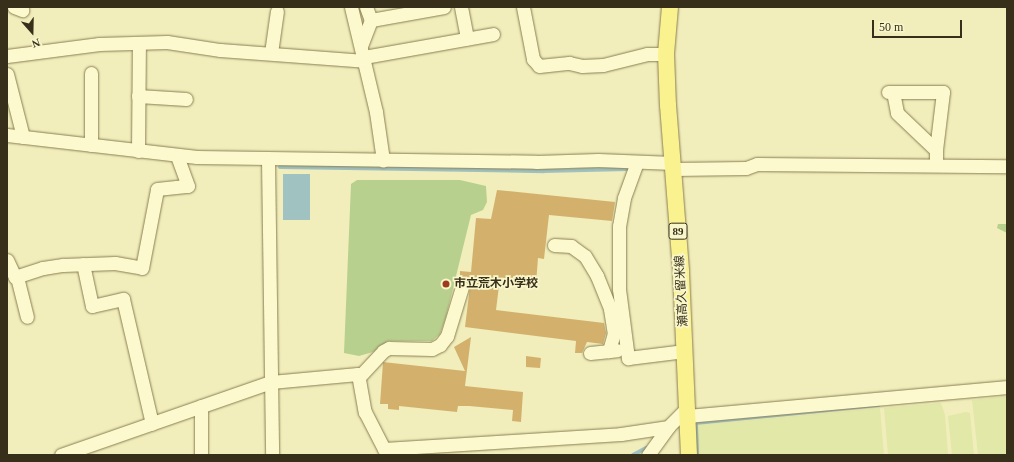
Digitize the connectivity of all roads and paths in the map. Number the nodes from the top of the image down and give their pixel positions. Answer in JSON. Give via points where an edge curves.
{"nodes":[{"id":1,"x":351,"y":7,"type":"edge"},
{"id":2,"x":366,"y":7,"type":"edge"},
{"id":3,"x":444,"y":7,"type":"edge"},
{"id":4,"x":461,"y":7,"type":"edge"},
{"id":5,"x":523,"y":7,"type":"edge"},
{"id":6,"x":670,"y":7,"type":"edge"},
{"id":7,"x":277,"y":11,"type":"dead end"},
{"id":8,"x":371,"y":20,"type":"junction"},
{"id":9,"x":493,"y":34,"type":"dead end"},
{"id":10,"x":468,"y":38,"type":"junction"},
{"id":11,"x":139,"y":43,"type":"junction"},
{"id":12,"x":271,"y":53,"type":"junction"},
{"id":13,"x":363,"y":54,"type":"junction"},
{"id":14,"x":666,"y":54,"type":"junction"},
{"id":15,"x":7,"y":56,"type":"edge"},
{"id":16,"x":91,"y":73,"type":"dead end"},
{"id":17,"x":7,"y":74,"type":"edge"},
{"id":18,"x":138,"y":96,"type":"junction"},
{"id":19,"x":186,"y":99,"type":"dead end"},
{"id":20,"x":7,"y":135,"type":"edge"},
{"id":21,"x":23,"y":137,"type":"junction"},
{"id":22,"x":91,"y":145,"type":"junction"},
{"id":23,"x":936,"y":150,"type":"junction"},
{"id":24,"x":138,"y":151,"type":"junction"},
{"id":25,"x":177,"y":155,"type":"junction"},
{"id":26,"x":268,"y":159,"type":"junction"},
{"id":27,"x":383,"y":160,"type":"junction"},
{"id":28,"x":637,"y":162,"type":"junction"},
{"id":29,"x":936,"y":165,"type":"junction"},
{"id":30,"x":674,"y":166,"type":"junction"},
{"id":31,"x":1007,"y":166,"type":"edge"},
{"id":32,"x":554,"y":245,"type":"dead end"},
{"id":33,"x":7,"y":260,"type":"edge"},
{"id":34,"x":82,"y":264,"type":"junction"},
{"id":35,"x":17,"y":277,"type":"junction"},
{"id":36,"x":462,"y":286,"type":"dead end"},
{"id":37,"x":27,"y":317,"type":"dead end"},
{"id":38,"x":626,"y":349,"type":"junction"},
{"id":39,"x":609,"y":351,"type":"junction"},
{"id":40,"x":685,"y":351,"type":"junction"},
{"id":41,"x":590,"y":353,"type":"dead end"},
{"id":42,"x":359,"y":377,"type":"junction"},
{"id":43,"x":271,"y":382,"type":"junction"},
{"id":44,"x":1007,"y":386,"type":"edge"},
{"id":45,"x":200,"y":406,"type":"junction"},
{"id":46,"x":687,"y":412,"type":"junction"},
{"id":47,"x":152,"y":424,"type":"junction"},
{"id":48,"x":668,"y":427,"type":"junction"},
{"id":49,"x":438,"y":450,"type":"edge"},
{"id":50,"x":61,"y":455,"type":"edge"},
{"id":51,"x":201,"y":455,"type":"edge"},
{"id":52,"x":272,"y":455,"type":"edge"},
{"id":53,"x":648,"y":455,"type":"edge"},
{"id":54,"x":689,"y":455,"type":"edge"}],
"edges":[{"from":1,"to":13,"type":"street"},
{"from":2,"to":8,"type":"street"},
{"from":3,"to":8,"type":"street"},
{"from":4,"to":10,"type":"street"},
{"from":5,"to":14,"type":"street","via":[[533,59],[539,66],[569,63],[582,66],[603,65],[647,54]]},
{"from":6,"to":14,"type":"main road","name":"瀬高久留米線","number":"89"},
{"from":7,"to":12,"type":"street"},
{"from":8,"to":13,"type":"street"},
{"from":9,"to":10,"type":"street"},
{"from":10,"to":13,"type":"street"},
{"from":11,"to":12,"type":"street","via":[[166,42]]},
{"from":11,"to":15,"type":"street","via":[[99,44]]},
{"from":11,"to":18,"type":"street"},
{"from":12,"to":13,"type":"street"},
{"from":13,"to":27,"type":"street","via":[[376,112]]},
{"from":14,"to":30,"type":"main road","name":"瀬高久留米線","number":"89"},
{"from":16,"to":22,"type":"street"},
{"from":17,"to":21,"type":"street"},
{"from":18,"to":19,"type":"street"},
{"from":18,"to":24,"type":"street"},
{"from":20,"to":21,"type":"street"},
{"from":21,"to":22,"type":"street"},
{"from":22,"to":24,"type":"street"},
{"from":23,"to":23,"type":"street","via":[[943,92],[891,92],[897,113]]},
{"from":23,"to":29,"type":"street"},
{"from":24,"to":25,"type":"street"},
{"from":25,"to":26,"type":"street"},
{"from":25,"to":34,"type":"street","via":[[188,186],[157,189],[142,268],[115,263]]},
{"from":26,"to":27,"type":"street"},
{"from":26,"to":43,"type":"street"},
{"from":27,"to":28,"type":"street"},
{"from":28,"to":30,"type":"street"},
{"from":28,"to":38,"type":"street","via":[[624,198],[619,226],[622,326]]},
{"from":29,"to":30,"type":"street","via":[[757,164],[746,168]]},
{"from":29,"to":31,"type":"street"},
{"from":30,"to":40,"type":"main road","name":"瀬高久留米線","number":"89"},
{"from":32,"to":39,"type":"street","via":[[571,246],[585,256],[597,276],[610,309],[614,333]]},
{"from":33,"to":35,"type":"street"},
{"from":34,"to":35,"type":"street","via":[[43,268]]},
{"from":34,"to":47,"type":"street","via":[[92,306],[123,299]]},
{"from":35,"to":37,"type":"street"},
{"from":36,"to":42,"type":"street","via":[[447,336],[440,346],[389,348],[383,351]]},
{"from":38,"to":39,"type":"street"},
{"from":38,"to":40,"type":"street","via":[[628,358]]},
{"from":39,"to":41,"type":"street"},
{"from":40,"to":46,"type":"main road","name":"瀬高久留米線","number":"89"},
{"from":42,"to":43,"type":"street","via":[[358,374]]},
{"from":42,"to":49,"type":"street","via":[[365,412],[384,449]]},
{"from":43,"to":45,"type":"street"},
{"from":43,"to":52,"type":"street"},
{"from":44,"to":46,"type":"street"},
{"from":45,"to":47,"type":"street"},
{"from":45,"to":51,"type":"street"},
{"from":46,"to":48,"type":"street"},
{"from":46,"to":54,"type":"main road","name":"瀬高久留米線","number":"89"},
{"from":47,"to":50,"type":"street"},
{"from":48,"to":49,"type":"street","via":[[621,434]]},
{"from":48,"to":53,"type":"street"}]}
